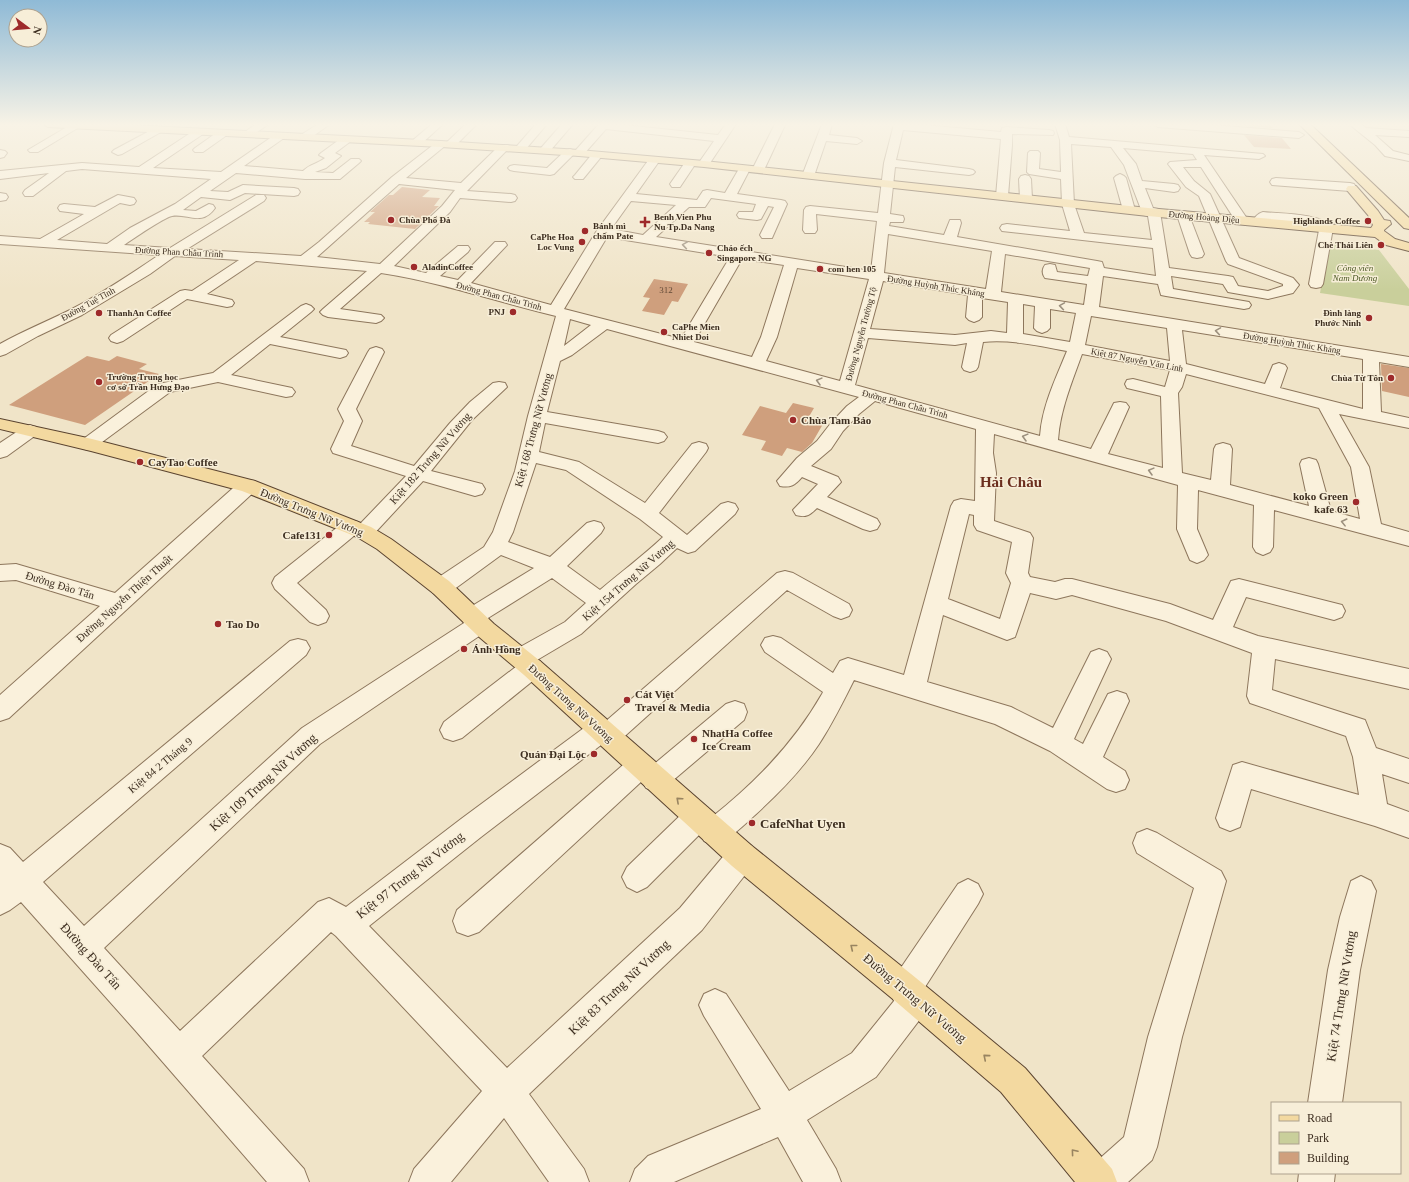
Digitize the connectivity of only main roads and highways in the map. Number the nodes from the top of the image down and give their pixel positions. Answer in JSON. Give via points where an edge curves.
{"nodes":[{"id":1,"x":840,"y":179,"type":"edge"},
{"id":2,"x":1343,"y":179,"type":"edge"},
{"id":3,"x":1362,"y":179,"type":"edge"},
{"id":4,"x":1409,"y":225,"type":"edge"},
{"id":5,"x":1379,"y":229,"type":"junction"},
{"id":6,"x":1404,"y":246,"type":"edge"},
{"id":7,"x":1409,"y":254,"type":"edge"},
{"id":8,"x":0,"y":424,"type":"edge"},
{"id":9,"x":1100,"y":1182,"type":"edge"}],
"edges":[{"from":1,"to":5,"type":"main road","name":"Đường Hoàng Diệu","via":[[1214,218],[1326,228]]},
{"from":2,"to":5,"type":"main road","via":[[1374,214]]},
{"from":3,"to":4,"type":"main road"},
{"from":4,"to":5,"type":"main road","via":[[1389,224]]},
{"from":5,"to":6,"type":"main road","via":[[1385,239]]},
{"from":6,"to":7,"type":"main road"},
{"from":9,"to":8,"type":"main road","name":"Đường Trưng Nữ Vương","one_way":true,"via":[[1013,1080],[742,856],[441,588],[384,544],[357,529],[248,486]]}]}
